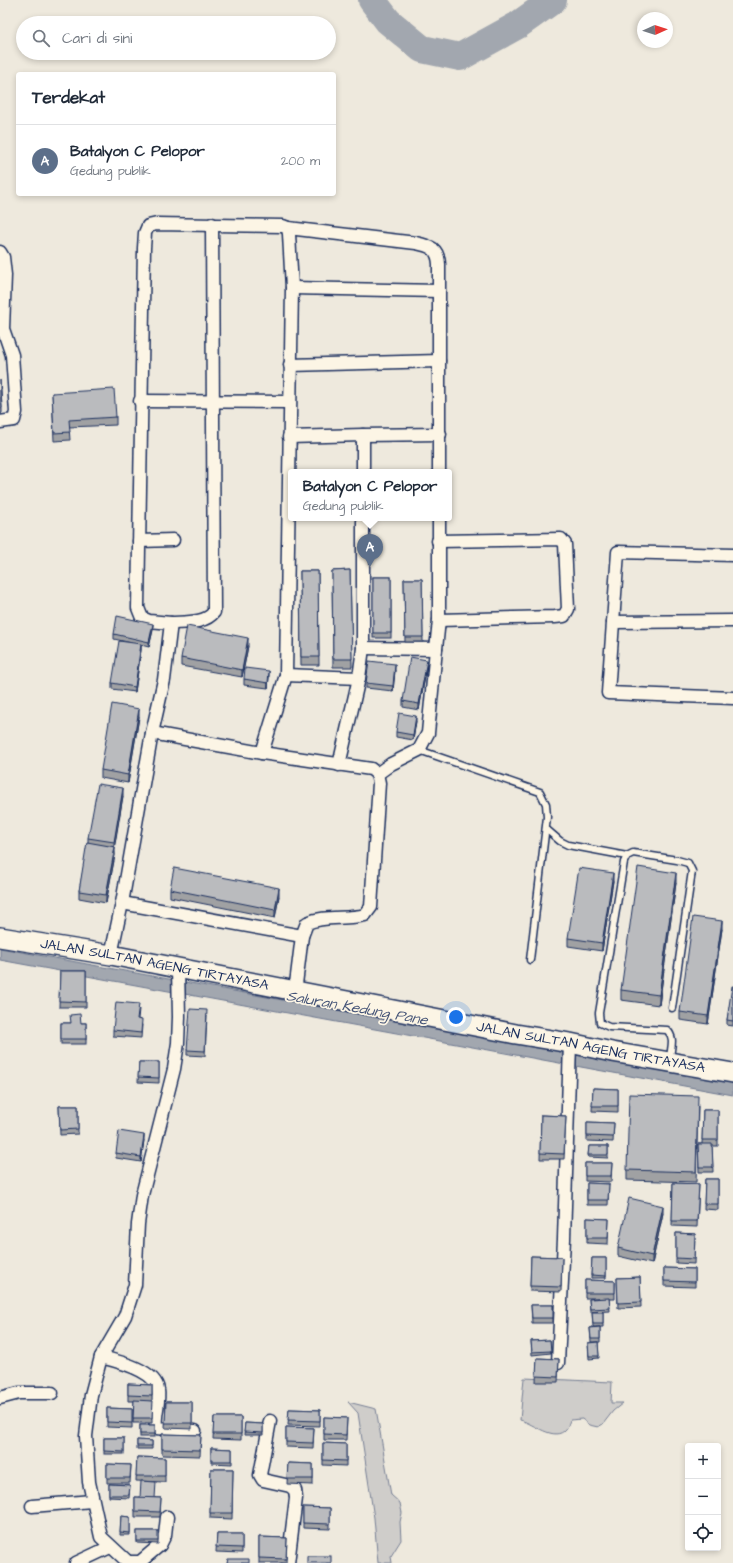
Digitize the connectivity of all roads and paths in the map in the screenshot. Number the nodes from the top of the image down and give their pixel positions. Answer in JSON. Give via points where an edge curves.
{"nodes":[{"id":1,"x":212,"y":224,"type":"junction"},
{"id":2,"x":288,"y":228,"type":"junction"},
{"id":3,"x":0,"y":252,"type":"edge"},
{"id":4,"x":292,"y":288,"type":"junction"},
{"id":5,"x":439,"y":291,"type":"junction"},
{"id":6,"x":440,"y":361,"type":"junction"},
{"id":7,"x":290,"y":364,"type":"junction"},
{"id":8,"x":140,"y":401,"type":"junction"},
{"id":9,"x":289,"y":402,"type":"junction"},
{"id":10,"x":212,"y":403,"type":"junction"},
{"id":11,"x":0,"y":422,"type":"edge"},
{"id":12,"x":440,"y":434,"type":"junction"},
{"id":13,"x":362,"y":435,"type":"junction"},
{"id":14,"x":289,"y":437,"type":"junction"},
{"id":15,"x":289,"y":469,"type":"edge"},
{"id":16,"x":363,"y":469,"type":"edge"},
{"id":17,"x":440,"y":469,"type":"edge"},
{"id":18,"x":288,"y":516,"type":"edge"},
{"id":19,"x":363,"y":521,"type":"edge"},
{"id":20,"x":439,"y":521,"type":"edge"},
{"id":21,"x":174,"y":540,"type":"dead end"},
{"id":22,"x":438,"y":540,"type":"junction"},
{"id":23,"x":139,"y":541,"type":"junction"},
{"id":24,"x":733,"y":555,"type":"edge"},
{"id":25,"x":440,"y":620,"type":"junction"},
{"id":26,"x":733,"y":621,"type":"edge"},
{"id":27,"x":613,"y":622,"type":"junction"},
{"id":28,"x":171,"y":623,"type":"junction"},
{"id":29,"x":363,"y":648,"type":"junction"},
{"id":30,"x":436,"y":649,"type":"junction"},
{"id":31,"x":286,"y":675,"type":"junction"},
{"id":32,"x":359,"y":678,"type":"junction"},
{"id":33,"x":733,"y":698,"type":"edge"},
{"id":34,"x":152,"y":733,"type":"junction"},
{"id":35,"x":420,"y":750,"type":"junction"},
{"id":36,"x":262,"y":753,"type":"junction"},
{"id":37,"x":339,"y":765,"type":"junction"},
{"id":38,"x":377,"y":774,"type":"junction"},
{"id":39,"x":546,"y":830,"type":"junction"},
{"id":40,"x":627,"y":856,"type":"junction"},
{"id":41,"x":122,"y":903,"type":"junction"},
{"id":42,"x":302,"y":936,"type":"junction"},
{"id":43,"x":0,"y":937,"type":"edge"},
{"id":44,"x":110,"y":955,"type":"junction"},
{"id":45,"x":530,"y":960,"type":"dead end"},
{"id":46,"x":178,"y":973,"type":"junction"},
{"id":47,"x":295,"y":992,"type":"junction"},
{"id":48,"x":672,"y":1008,"type":"dead end"},
{"id":49,"x":571,"y":1046,"type":"junction"},
{"id":50,"x":670,"y":1061,"type":"junction"},
{"id":51,"x":733,"y":1073,"type":"edge"},
{"id":52,"x":101,"y":1357,"type":"junction"},
{"id":53,"x":558,"y":1363,"type":"edge"},
{"id":54,"x":52,"y":1393,"type":"dead end"},
{"id":55,"x":0,"y":1398,"type":"edge"},
{"id":56,"x":270,"y":1421,"type":"dead end"},
{"id":57,"x":196,"y":1431,"type":"dead end"},
{"id":58,"x":92,"y":1501,"type":"junction"},
{"id":59,"x":32,"y":1506,"type":"dead end"},
{"id":60,"x":167,"y":1517,"type":"dead end"},
{"id":61,"x":110,"y":1547,"type":"junction"},
{"id":62,"x":136,"y":1562,"type":"edge"},
{"id":63,"x":76,"y":1563,"type":"edge"},
{"id":64,"x":288,"y":1563,"type":"edge"}],
"edges":[{"from":1,"to":2,"type":"street"},
{"from":1,"to":8,"type":"street","via":[[157,224],[148,226],[144,233]]},
{"from":1,"to":10,"type":"street"},
{"from":2,"to":4,"type":"street"},
{"from":2,"to":5,"type":"street","via":[[395,240],[434,249],[439,256]]},
{"from":3,"to":11,"type":"street","via":[[5,275],[3,329],[12,356],[16,412],[14,420]]},
{"from":4,"to":5,"type":"street"},
{"from":4,"to":7,"type":"street"},
{"from":5,"to":6,"type":"street"},
{"from":6,"to":7,"type":"street"},
{"from":6,"to":12,"type":"street"},
{"from":7,"to":9,"type":"street"},
{"from":8,"to":10,"type":"street"},
{"from":8,"to":23,"type":"street"},
{"from":9,"to":10,"type":"street"},
{"from":9,"to":14,"type":"street"},
{"from":10,"to":28,"type":"street","via":[[214,612],[210,618],[201,621]]},
{"from":12,"to":13,"type":"street"},
{"from":12,"to":17,"type":"street"},
{"from":13,"to":14,"type":"street"},
{"from":13,"to":16,"type":"street"},
{"from":14,"to":15,"type":"street"},
{"from":18,"to":31,"type":"street"},
{"from":19,"to":29,"type":"street"},
{"from":20,"to":22,"type":"street"},
{"from":21,"to":23,"type":"street"},
{"from":22,"to":25,"type":"street"},
{"from":22,"to":25,"type":"street","via":[[561,540],[565,544],[568,609],[564,616]]},
{"from":23,"to":28,"type":"street","via":[[138,608],[142,618]]},
{"from":24,"to":27,"type":"street","via":[[618,552]]},
{"from":25,"to":30,"type":"street"},
{"from":26,"to":27,"type":"street"},
{"from":27,"to":33,"type":"street","via":[[608,693]]},
{"from":28,"to":34,"type":"street","via":[[164,680]]},
{"from":29,"to":30,"type":"street"},
{"from":29,"to":32,"type":"street"},
{"from":30,"to":35,"type":"street","via":[[428,733]]},
{"from":31,"to":32,"type":"street"},
{"from":31,"to":36,"type":"street"},
{"from":32,"to":37,"type":"street"},
{"from":34,"to":36,"type":"street"},
{"from":34,"to":41,"type":"street"},
{"from":35,"to":38,"type":"street"},
{"from":35,"to":39,"type":"lane","via":[[540,792],[546,804]]},
{"from":36,"to":37,"type":"street"},
{"from":37,"to":38,"type":"street","via":[[370,769]]},
{"from":38,"to":42,"type":"street","via":[[380,783],[370,907],[365,915],[316,919],[306,923]]},
{"from":39,"to":40,"type":"lane","via":[[568,845]]},
{"from":39,"to":45,"type":"lane"},
{"from":40,"to":48,"type":"lane","via":[[633,853],[677,860],[688,863],[692,871]]},
{"from":40,"to":50,"type":"lane","via":[[599,1014],[600,1023],[609,1027],[667,1030],[673,1040]]},
{"from":41,"to":42,"type":"street"},
{"from":41,"to":44,"type":"street"},
{"from":42,"to":47,"type":"street"},
{"from":43,"to":44,"type":"main road","name":"JALAN SULTAN AGENG TIRTAYASA"},
{"from":44,"to":46,"type":"main road","name":"JALAN SULTAN AGENG TIRTAYASA"},
{"from":46,"to":47,"type":"main road","name":"JALAN SULTAN AGENG TIRTAYASA"},
{"from":46,"to":52,"type":"street","via":[[178,1036],[174,1069],[142,1195],[135,1285],[125,1316]]},
{"from":47,"to":49,"type":"main road","name":"JALAN SULTAN AGENG TIRTAYASA"},
{"from":49,"to":50,"type":"main road","name":"JALAN SULTAN AGENG TIRTAYASA"},
{"from":49,"to":53,"type":"street"},
{"from":50,"to":51,"type":"main road","name":"JALAN SULTAN AGENG TIRTAYASA"},
{"from":52,"to":57,"type":"street","via":[[134,1367],[154,1380],[158,1389],[156,1428]]},
{"from":52,"to":58,"type":"street","via":[[91,1395],[86,1436]]},
{"from":54,"to":55,"type":"street","via":[[19,1393]]},
{"from":56,"to":64,"type":"street","via":[[260,1475],[263,1480],[290,1486],[295,1490]]},
{"from":58,"to":59,"type":"street"},
{"from":58,"to":61,"type":"street","via":[[101,1537]]},
{"from":60,"to":62,"type":"street","via":[[165,1535],[160,1545]]},
{"from":61,"to":62,"type":"street"},
{"from":61,"to":63,"type":"street"}]}
